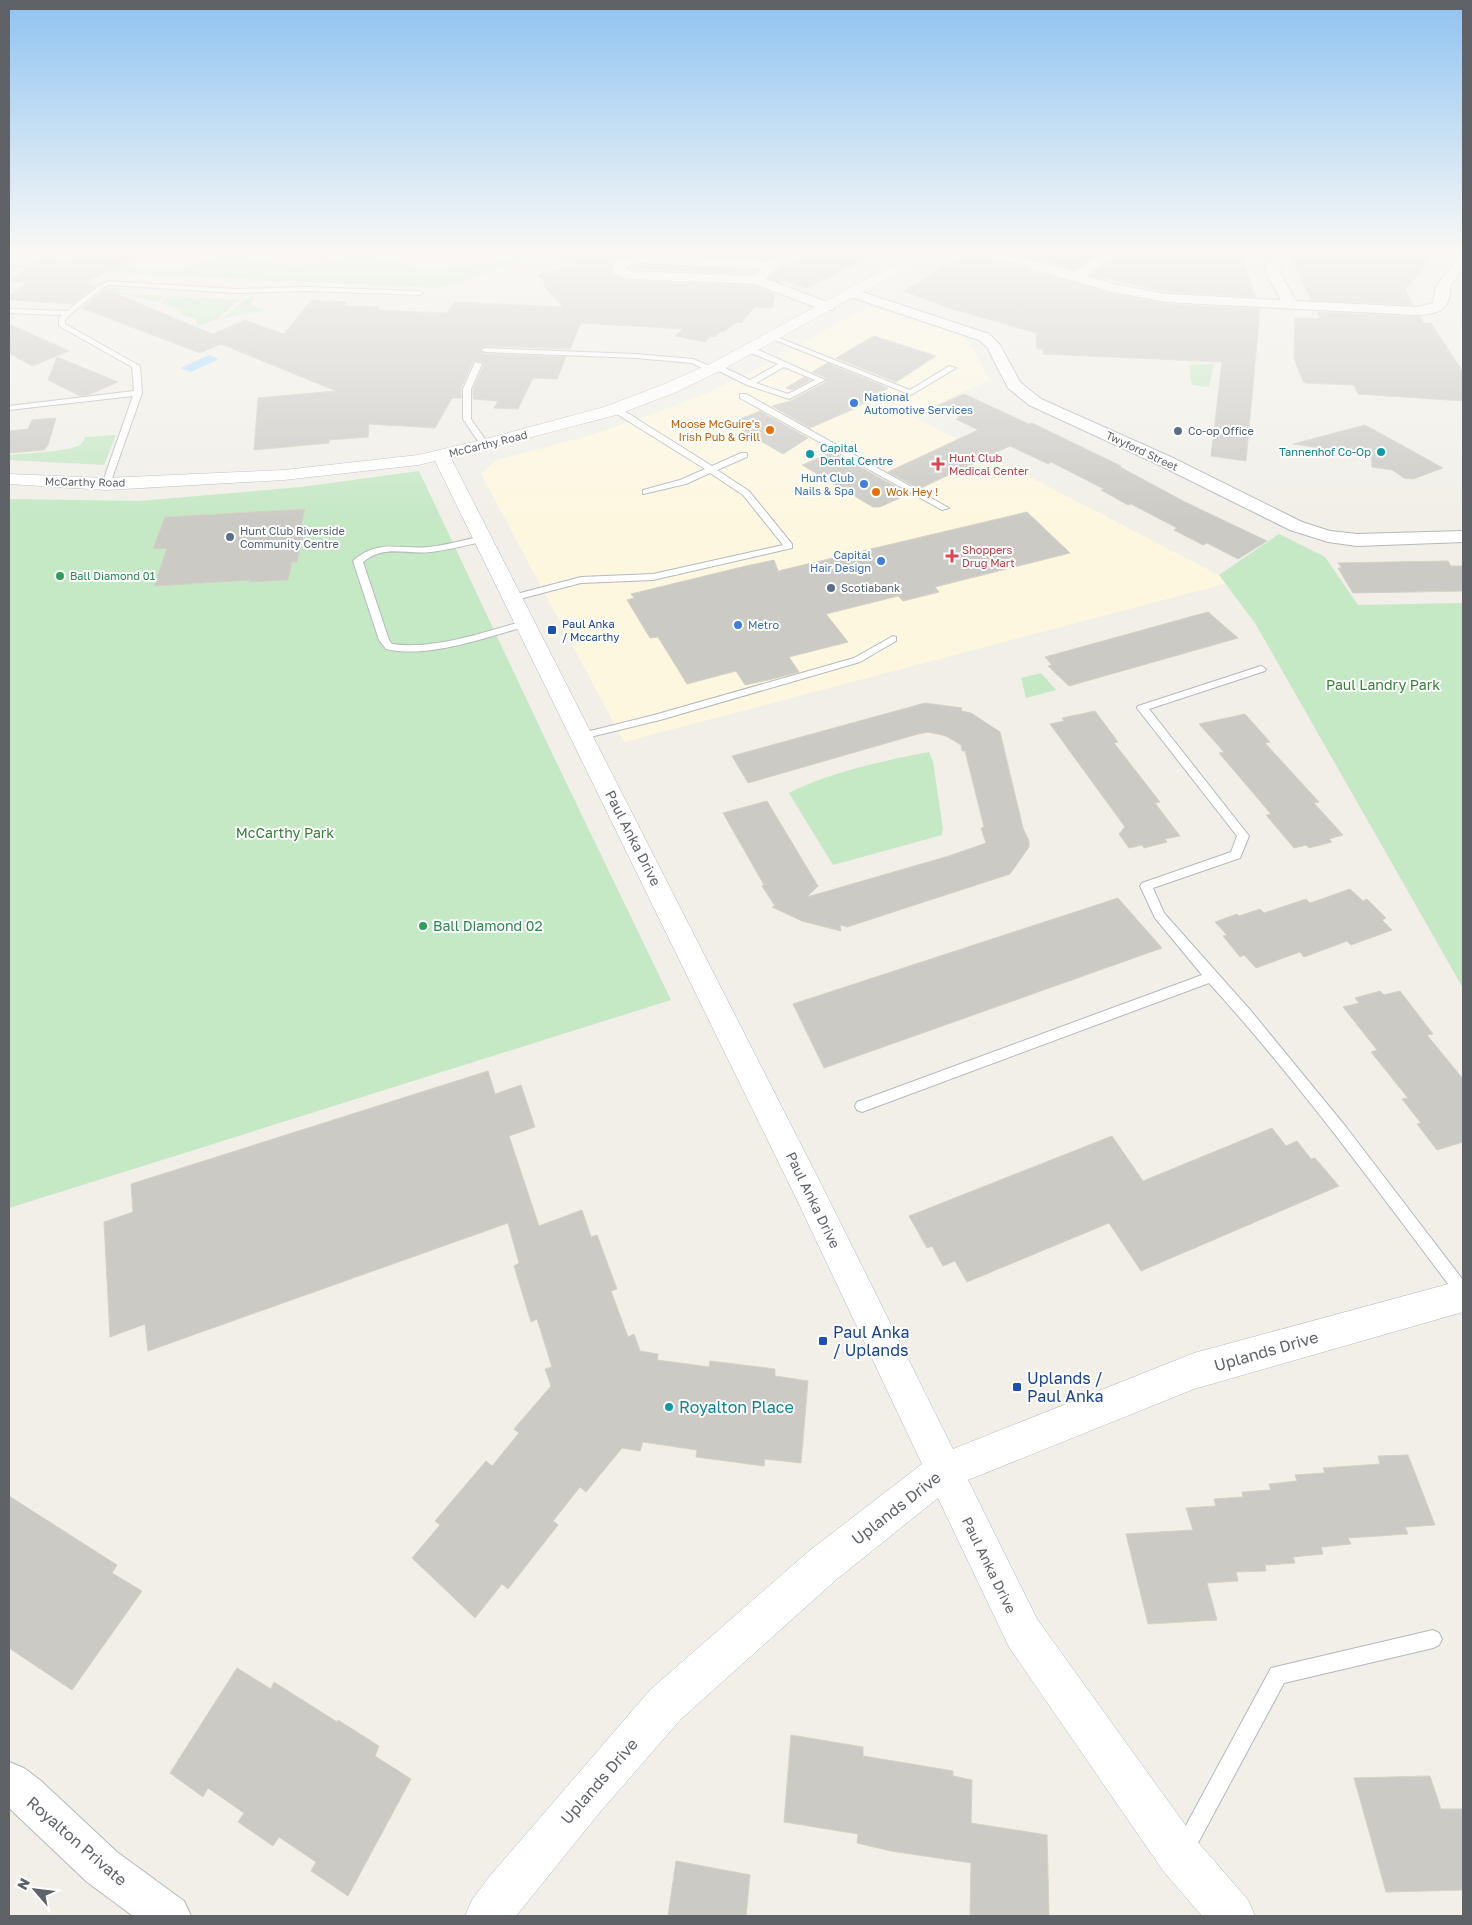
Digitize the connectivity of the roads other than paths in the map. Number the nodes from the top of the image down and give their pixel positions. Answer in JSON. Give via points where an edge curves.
{"nodes":[{"id":1,"x":92,"y":342,"type":"edge"},
{"id":2,"x":763,"y":342,"type":"edge"},
{"id":3,"x":784,"y":342,"type":"edge"},
{"id":4,"x":989,"y":342,"type":"edge"},
{"id":5,"x":749,"y":349,"type":"junction"},
{"id":6,"x":485,"y":350,"type":"dead end"},
{"id":7,"x":478,"y":364,"type":"dead end"},
{"id":8,"x":783,"y":364,"type":"junction"},
{"id":9,"x":714,"y":368,"type":"junction"},
{"id":10,"x":952,"y":368,"type":"dead end"},
{"id":11,"x":750,"y":383,"type":"junction"},
{"id":12,"x":138,"y":393,"type":"junction"},
{"id":13,"x":743,"y":396,"type":"dead end"},
{"id":14,"x":9,"y":408,"type":"edge"},
{"id":15,"x":615,"y":409,"type":"junction"},
{"id":16,"x":485,"y":445,"type":"junction"},
{"id":17,"x":744,"y":455,"type":"dead end"},
{"id":18,"x":441,"y":456,"type":"junction"},
{"id":19,"x":711,"y":470,"type":"junction"},
{"id":20,"x":9,"y":479,"type":"edge"},
{"id":21,"x":106,"y":484,"type":"junction"},
{"id":22,"x":646,"y":492,"type":"dead end"},
{"id":23,"x":945,"y":508,"type":"dead end"},
{"id":24,"x":1463,"y":537,"type":"edge"},
{"id":25,"x":482,"y":540,"type":"junction"},
{"id":26,"x":512,"y":598,"type":"junction"},
{"id":27,"x":525,"y":624,"type":"junction"},
{"id":28,"x":893,"y":639,"type":"dead end"},
{"id":29,"x":1261,"y":669,"type":"dead end"},
{"id":30,"x":582,"y":736,"type":"junction"},
{"id":31,"x":1211,"y":977,"type":"junction"},
{"id":32,"x":862,"y":1106,"type":"dead end"},
{"id":33,"x":1463,"y":1294,"type":"edge"},
{"id":34,"x":943,"y":1471,"type":"junction"},
{"id":35,"x":1433,"y":1639,"type":"dead end"},
{"id":36,"x":9,"y":1783,"type":"edge"},
{"id":37,"x":1180,"y":1856,"type":"junction"},
{"id":38,"x":170,"y":1916,"type":"edge"},
{"id":39,"x":488,"y":1916,"type":"edge"},
{"id":40,"x":1232,"y":1916,"type":"edge"}],
"edges":[{"from":1,"to":12,"type":"lane","via":[[136,366]]},
{"from":2,"to":5,"type":"street","name":"McCarthy Road"},
{"from":3,"to":10,"type":"lane","via":[[911,393]]},
{"from":4,"to":24,"type":"street","name":"Twyford Street","via":[[1014,385],[1035,402],[1296,526],[1328,536],[1357,540]]},
{"from":5,"to":8,"type":"lane"},
{"from":5,"to":9,"type":"street","name":"McCarthy Road"},
{"from":6,"to":9,"type":"lane","via":[[655,358],[692,361]]},
{"from":7,"to":16,"type":"lane","via":[[466,389],[466,419]]},
{"from":8,"to":11,"type":"lane"},
{"from":8,"to":11,"type":"lane","via":[[821,380],[789,397]]},
{"from":9,"to":11,"type":"lane"},
{"from":9,"to":15,"type":"street","name":"McCarthy Road"},
{"from":12,"to":14,"type":"lane"},
{"from":12,"to":21,"type":"lane"},
{"from":13,"to":23,"type":"lane"},
{"from":15,"to":16,"type":"street","name":"McCarthy Road"},
{"from":15,"to":19,"type":"lane"},
{"from":16,"to":18,"type":"street","name":"McCarthy Road"},
{"from":17,"to":19,"type":"lane"},
{"from":18,"to":21,"type":"street","name":"McCarthy Road","via":[[284,475]]},
{"from":18,"to":25,"type":"street","name":"Paul Anka Drive"},
{"from":19,"to":22,"type":"lane"},
{"from":19,"to":26,"type":"lane","via":[[746,493],[789,546],[653,577],[581,580]]},
{"from":20,"to":21,"type":"street","name":"McCarthy Road"},
{"from":25,"to":26,"type":"street","name":"Paul Anka Drive"},
{"from":25,"to":27,"type":"lane","via":[[424,550],[383,548],[368,552],[358,561],[384,640],[389,647],[401,650],[466,640]]},
{"from":26,"to":27,"type":"street","name":"Paul Anka Drive"},
{"from":27,"to":30,"type":"street","name":"Paul Anka Drive"},
{"from":28,"to":30,"type":"lane","via":[[857,660]]},
{"from":29,"to":31,"type":"lane","via":[[1142,708],[1243,836],[1236,855],[1146,886],[1158,915]]},
{"from":30,"to":34,"type":"street","name":"Paul Anka Drive","via":[[808,1190]]},
{"from":31,"to":32,"type":"lane"},
{"from":31,"to":33,"type":"lane","via":[[1341,1131]]},
{"from":33,"to":34,"type":"street","name":"Uplands Drive","via":[[1194,1371]]},
{"from":34,"to":37,"type":"street","name":"Paul Anka Drive","via":[[1023,1633]]},
{"from":34,"to":39,"type":"street","name":"Uplands Drive","via":[[823,1565],[666,1704],[504,1893]]},
{"from":35,"to":37,"type":"lane","via":[[1278,1675]]},
{"from":36,"to":38,"type":"street","name":"Royalton Private","via":[[102,1867]]},
{"from":37,"to":40,"type":"street","name":"Paul Anka Drive"}]}
